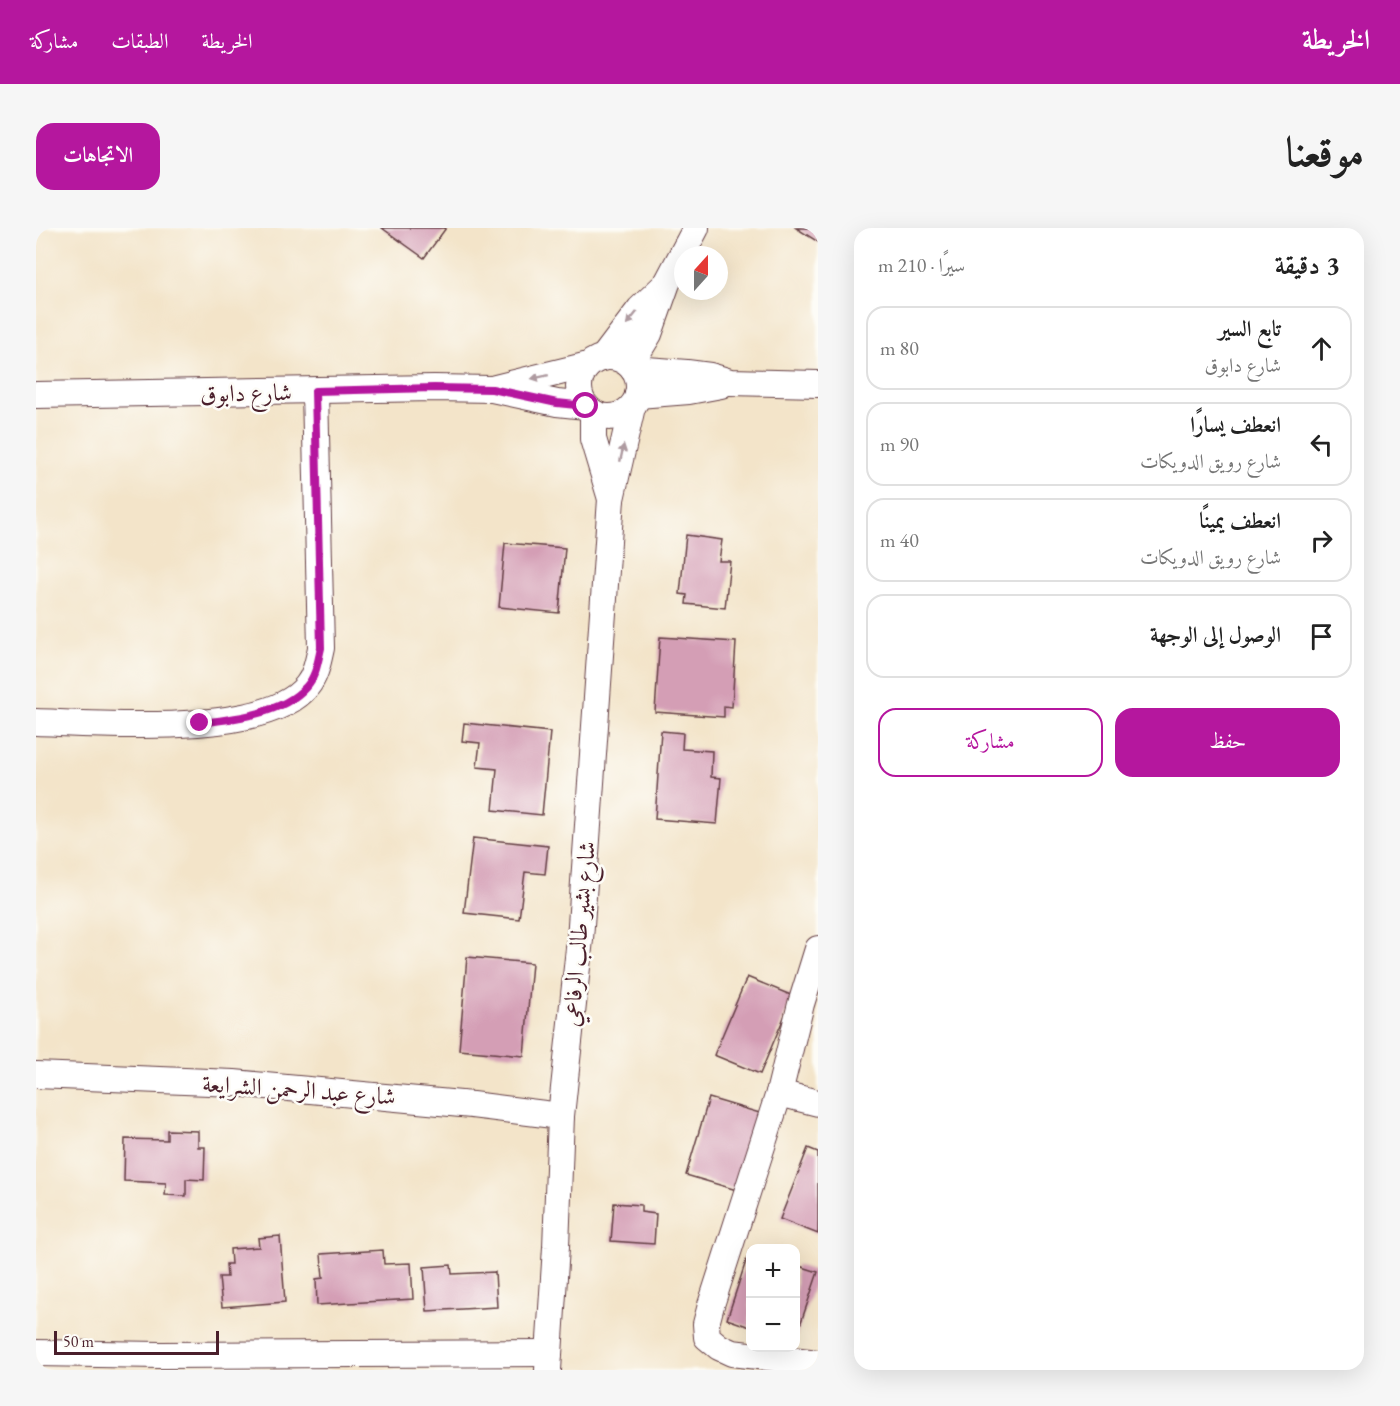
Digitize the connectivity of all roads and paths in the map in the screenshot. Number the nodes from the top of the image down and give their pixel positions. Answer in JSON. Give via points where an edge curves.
{"nodes":[{"id":1,"x":696,"y":228,"type":"edge"},
{"id":2,"x":667,"y":283,"type":"junction"},
{"id":3,"x":595,"y":362,"type":"junction"},
{"id":4,"x":631,"y":367,"type":"junction"},
{"id":5,"x":730,"y":382,"type":"junction"},
{"id":6,"x":818,"y":384,"type":"edge"},
{"id":7,"x":492,"y":389,"type":"junction"},
{"id":8,"x":315,"y":391,"type":"junction"},
{"id":9,"x":36,"y":396,"type":"edge"},
{"id":10,"x":635,"y":401,"type":"junction"},
{"id":11,"x":590,"y":410,"type":"junction"},
{"id":12,"x":611,"y":499,"type":"junction"},
{"id":13,"x":36,"y":722,"type":"edge"},
{"id":14,"x":818,"y":949,"type":"edge"},
{"id":15,"x":36,"y":1076,"type":"edge"},
{"id":16,"x":779,"y":1093,"type":"junction"},
{"id":17,"x":818,"y":1103,"type":"edge"},
{"id":18,"x":561,"y":1116,"type":"junction"},
{"id":19,"x":36,"y":1353,"type":"edge"},
{"id":20,"x":549,"y":1362,"type":"edge"},
{"id":21,"x":162,"y":1363,"type":"edge"},
{"id":22,"x":818,"y":1363,"type":"edge"}],
"edges":[{"from":1,"to":2,"type":"street"},
{"from":2,"to":3,"type":"street","one_way":true},
{"from":2,"to":4,"type":"street","via":[[649,334]]},
{"from":3,"to":4,"type":"street","via":[[612,357]]},
{"from":3,"to":7,"type":"street","name":"شارع دابوق","one_way":true},
{"from":3,"to":11,"type":"street","via":[[582,374],[579,385],[580,396]]},
{"from":4,"to":5,"type":"street"},
{"from":4,"to":10,"type":"street","via":[[639,386]]},
{"from":5,"to":6,"type":"street"},
{"from":5,"to":10,"type":"street"},
{"from":7,"to":8,"type":"street","name":"شارع دابوق"},
{"from":7,"to":11,"type":"street","name":"شارع دابوق"},
{"from":8,"to":9,"type":"street","name":"شارع دابوق"},
{"from":8,"to":13,"type":"street","via":[[321,648],[315,673],[306,687],[271,710],[227,720],[168,725]]},
{"from":10,"to":11,"type":"street","via":[[618,416]]},
{"from":12,"to":10,"type":"street","name":"شارع بشير طالب الرفاعي","one_way":true},
{"from":11,"to":12,"type":"street","name":"شارع بشير طالب الرفاعي","via":[[593,439]]},
{"from":12,"to":18,"type":"street","name":"شارع بشير طالب الرفاعي","via":[[580,931]]},
{"from":14,"to":16,"type":"street"},
{"from":15,"to":18,"type":"street","name":"شارع عبد الرحمن الشرايعة","via":[[234,1083]]},
{"from":16,"to":17,"type":"street"},
{"from":16,"to":22,"type":"street","via":[[711,1305],[707,1337],[732,1353]]},
{"from":18,"to":20,"type":"street","name":"شارع بشير طالب الرفاعي"},
{"from":19,"to":21,"type":"street"},
{"from":20,"to":21,"type":"street"}]}
